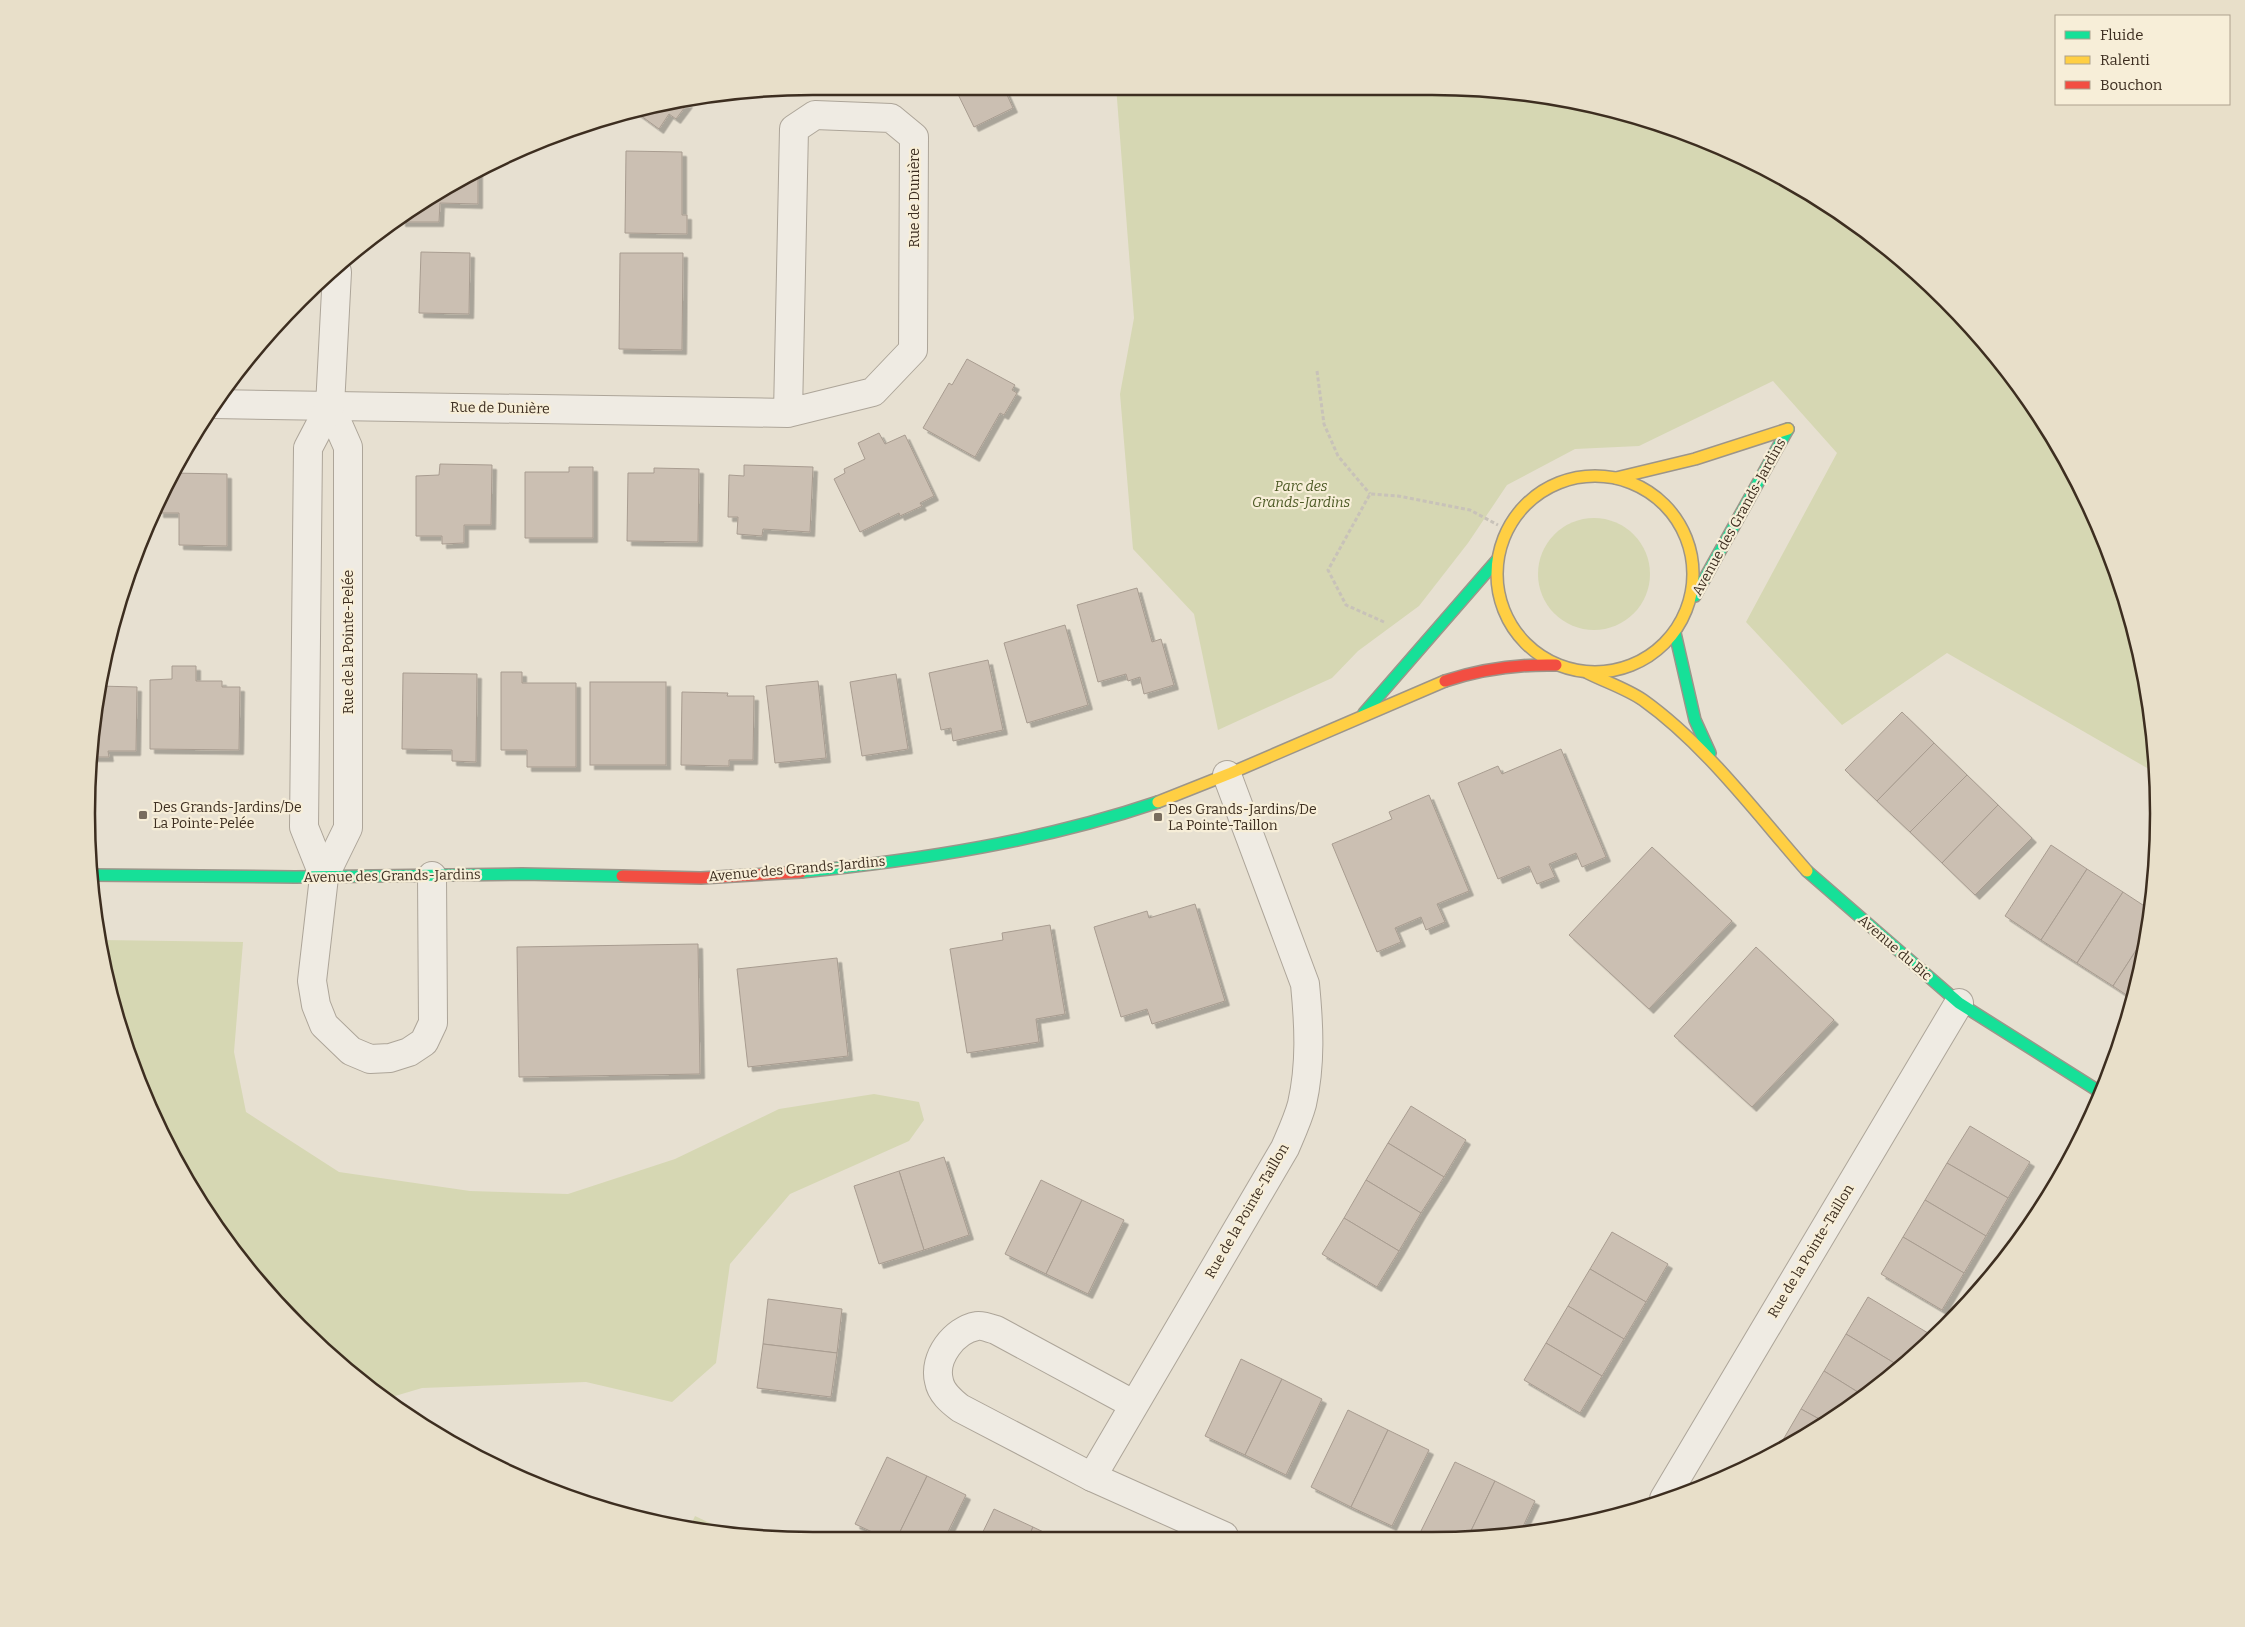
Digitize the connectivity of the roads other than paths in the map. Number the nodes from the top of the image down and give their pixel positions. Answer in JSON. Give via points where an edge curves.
{"nodes":[{"id":1,"x":338,"y":275,"type":"edge"},
{"id":2,"x":223,"y":404,"type":"edge"},
{"id":3,"x":330,"y":406,"type":"junction"},
{"id":4,"x":788,"y":413,"type":"junction"},
{"id":5,"x":1616,"y":478,"type":"junction"},
{"id":6,"x":1497,"y":560,"type":"junction"},
{"id":7,"x":1690,"y":604,"type":"junction"},
{"id":8,"x":1675,"y":633,"type":"junction"},
{"id":9,"x":1556,"y":666,"type":"junction"},
{"id":10,"x":1588,"y":673,"type":"junction"},
{"id":11,"x":1360,"y":718,"type":"junction"},
{"id":12,"x":1718,"y":770,"type":"junction"},
{"id":13,"x":1227,"y":775,"type":"junction"},
{"id":14,"x":98,"y":874,"type":"edge"},
{"id":15,"x":432,"y":876,"type":"junction"},
{"id":16,"x":324,"y":878,"type":"junction"},
{"id":17,"x":1959,"y":1003,"type":"junction"},
{"id":18,"x":2095,"y":1089,"type":"edge"},
{"id":19,"x":1133,"y":1404,"type":"junction"},
{"id":20,"x":1092,"y":1477,"type":"junction"},
{"id":21,"x":1668,"y":1492,"type":"edge"},
{"id":22,"x":1215,"y":1532,"type":"edge"}],
"edges":[{"from":1,"to":3,"type":"street","name":"Rue de la Pointe-Pelée"},
{"from":2,"to":3,"type":"street","name":"Rue de Dunière"},
{"from":3,"to":4,"type":"street","name":"Rue de Dunière"},
{"from":3,"to":16,"type":"street","name":"Rue de la Pointe-Pelée","via":[[308,448],[304,827]]},
{"from":3,"to":16,"type":"street","name":"Rue de la Pointe-Pelée","via":[[348,447],[348,828]]},
{"from":4,"to":4,"type":"street","name":"Rue de Dunière","via":[[794,129],[815,115],[891,118],[914,137],[913,350],[873,392]]},
{"from":5,"to":6,"type":"street","via":[[1583,476],[1552,485],[1526,504],[1507,530]]},
{"from":5,"to":7,"type":"street","via":[[1646,489],[1671,510],[1688,539],[1694,571]]},
{"from":5,"to":7,"type":"street","name":"Avenue des Grands-Jardins","via":[[1695,459],[1788,429]]},
{"from":6,"to":9,"type":"street","via":[[1498,592],[1508,622],[1528,647]]},
{"from":6,"to":11,"type":"street","name":"Avenue des Grands-Jardins"},
{"from":7,"to":8,"type":"street"},
{"from":8,"to":10,"type":"street","via":[[1651,656],[1621,670]]},
{"from":8,"to":12,"type":"street","name":"Avenue du Bic","via":[[1696,720]]},
{"from":9,"to":10,"type":"street"},
{"from":9,"to":11,"type":"street","name":"Avenue des Grands-Jardins","via":[[1504,665],[1476,670],[1438,682]]},
{"from":10,"to":12,"type":"street","name":"Avenue du Bic","via":[[1641,699],[1672,723]]},
{"from":11,"to":13,"type":"street","name":"Avenue des Grands-Jardins"},
{"from":12,"to":17,"type":"street","name":"Avenue du Bic","via":[[1807,871]]},
{"from":13,"to":15,"type":"street","name":"Avenue des Grands-Jardins","via":[[1146,807],[1065,829],[897,860],[802,872],[702,878],[500,874]]},
{"from":13,"to":19,"type":"street","name":"Rue de la Pointe-Taillon","via":[[1305,984],[1309,1064],[1302,1106],[1285,1148]]},
{"from":14,"to":16,"type":"street","name":"Avenue des Grands-Jardins"},
{"from":15,"to":16,"type":"street","name":"Avenue des Grands-Jardins"},
{"from":15,"to":16,"type":"street","name":"Rue de la Pointe-Pelée","via":[[433,1023],[424,1042],[409,1052],[390,1058],[370,1059],[351,1051],[336,1039],[324,1025],[316,1005],[312,981]]},
{"from":17,"to":18,"type":"street","name":"Avenue du Bic"},
{"from":17,"to":21,"type":"street","name":"Rue de la Pointe-Taillon"},
{"from":19,"to":20,"type":"street","name":"Rue de la Pointe-Taillon"},
{"from":19,"to":20,"type":"street","via":[[996,1330],[978,1325],[960,1331],[949,1344],[937,1372],[947,1398],[960,1408]]},
{"from":20,"to":22,"type":"street"}]}
